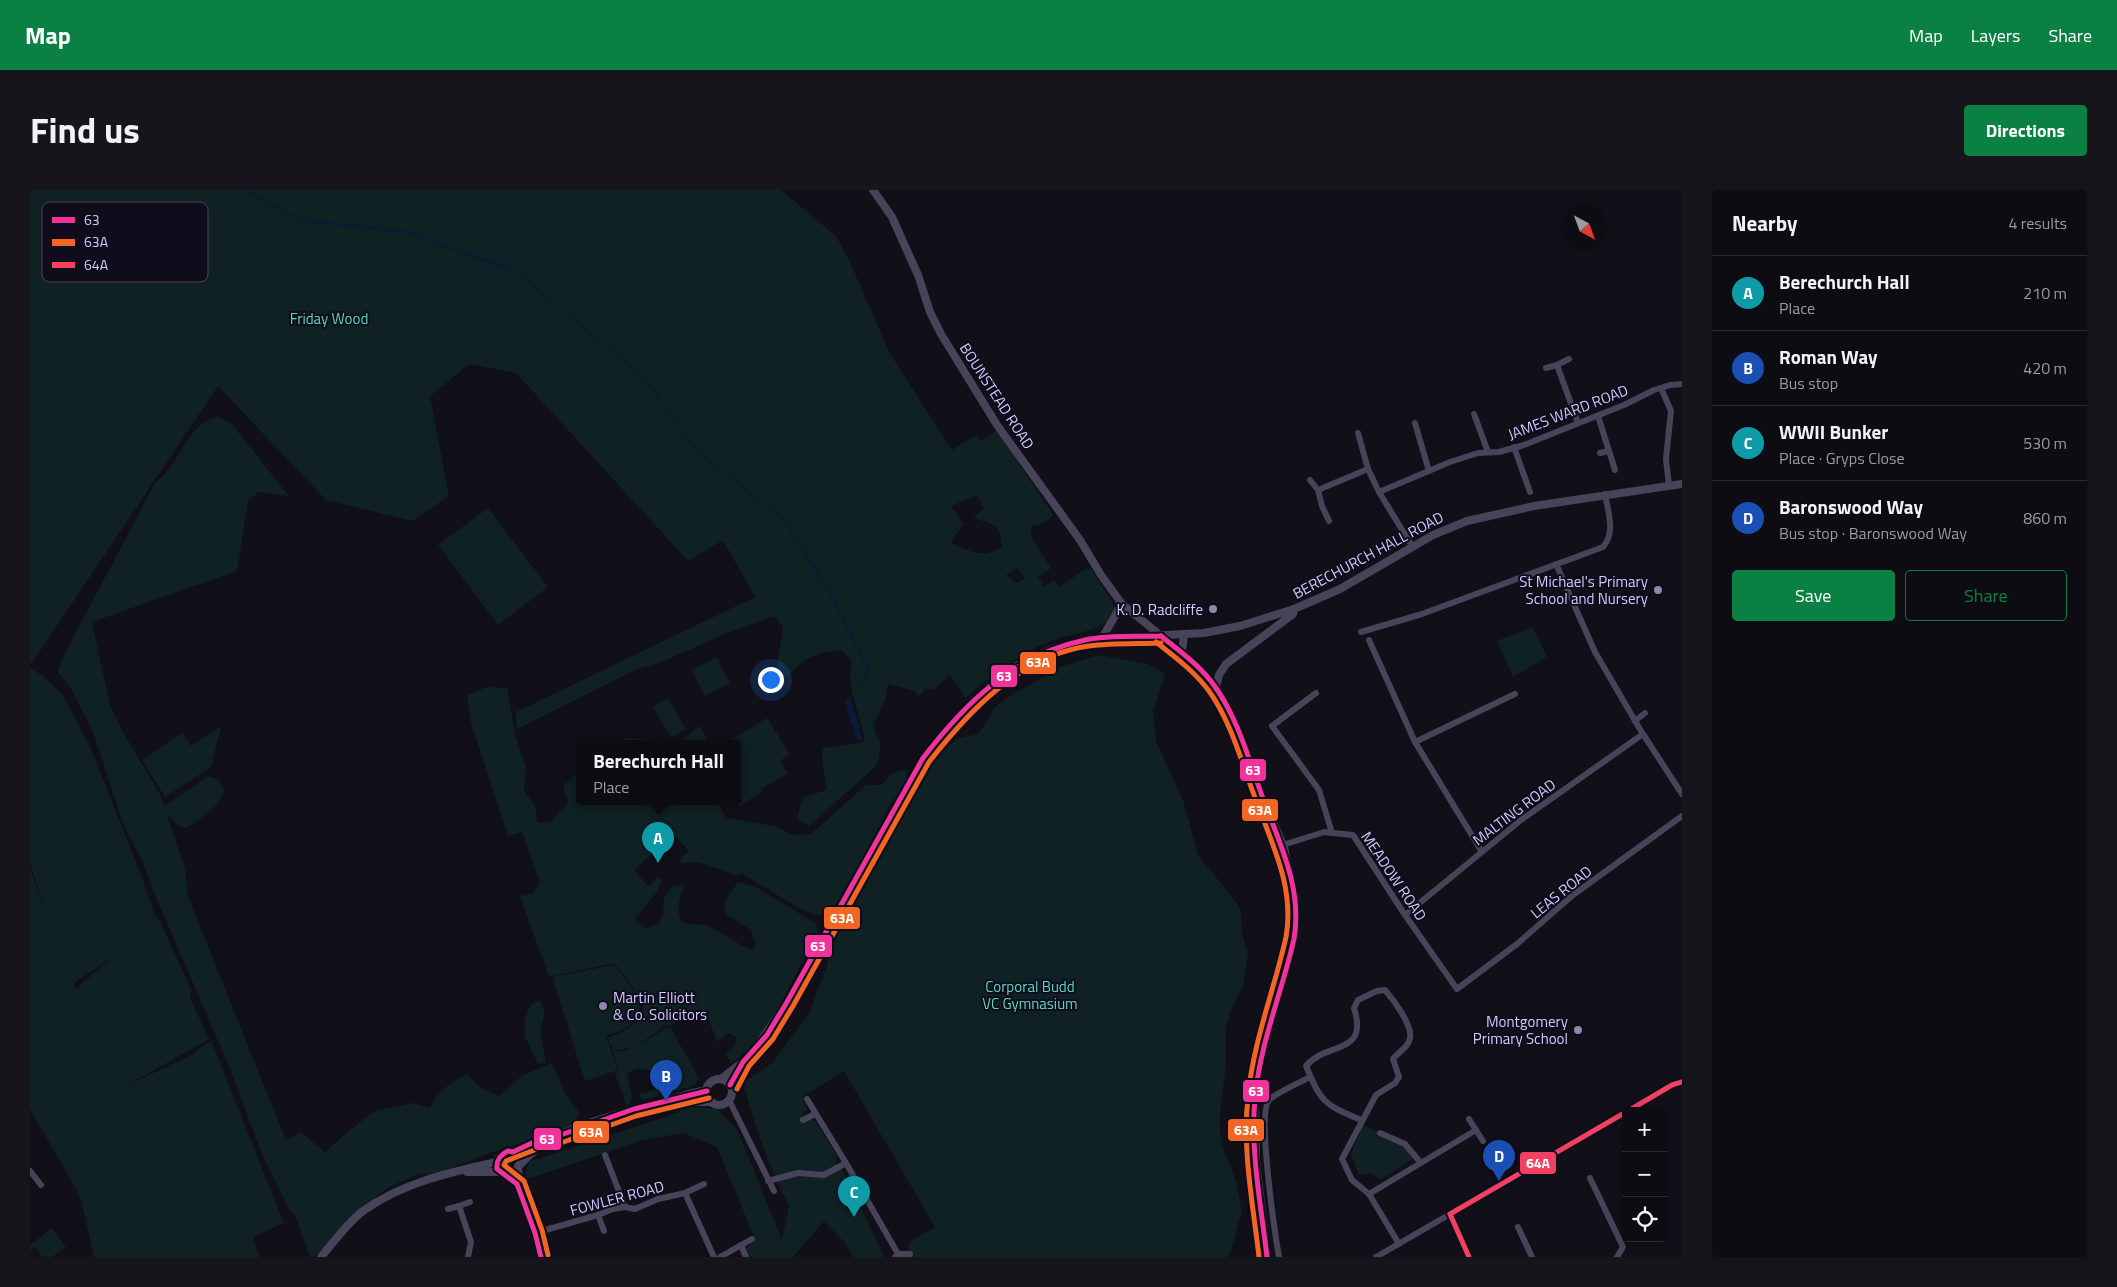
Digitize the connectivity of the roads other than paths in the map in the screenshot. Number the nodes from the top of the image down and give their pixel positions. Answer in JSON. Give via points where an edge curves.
{"nodes":[{"id":1,"x":873,"y":190,"type":"edge"},
{"id":2,"x":1569,"y":359,"type":"dead end"},
{"id":3,"x":1557,"y":365,"type":"junction"},
{"id":4,"x":1546,"y":368,"type":"dead end"},
{"id":5,"x":1682,"y":384,"type":"edge"},
{"id":6,"x":1661,"y":388,"type":"junction"},
{"id":7,"x":1474,"y":414,"type":"dead end"},
{"id":8,"x":1598,"y":416,"type":"junction"},
{"id":9,"x":1415,"y":423,"type":"dead end"},
{"id":10,"x":1578,"y":423,"type":"junction"},
{"id":11,"x":1488,"y":426,"type":"dead end"},
{"id":12,"x":1479,"y":430,"type":"junction"},
{"id":13,"x":1358,"y":433,"type":"dead end"},
{"id":14,"x":1514,"y":448,"type":"junction"},
{"id":15,"x":1608,"y":451,"type":"junction"},
{"id":16,"x":1488,"y":452,"type":"junction"},
{"id":17,"x":1600,"y":454,"type":"dead end"},
{"id":18,"x":1368,"y":469,"type":"junction"},
{"id":19,"x":1614,"y":470,"type":"dead end"},
{"id":20,"x":1429,"y":471,"type":"junction"},
{"id":21,"x":1310,"y":480,"type":"dead end"},
{"id":22,"x":1682,"y":484,"type":"edge"},
{"id":23,"x":1669,"y":486,"type":"junction"},
{"id":24,"x":1318,"y":490,"type":"junction"},
{"id":25,"x":1379,"y":492,"type":"junction"},
{"id":26,"x":1530,"y":492,"type":"dead end"},
{"id":27,"x":1606,"y":494,"type":"junction"},
{"id":28,"x":1329,"y":521,"type":"dead end"},
{"id":29,"x":1412,"y":546,"type":"junction"},
{"id":30,"x":1556,"y":564,"type":"junction"},
{"id":31,"x":1122,"y":604,"type":"junction"},
{"id":32,"x":1294,"y":609,"type":"junction"},
{"id":33,"x":1361,"y":632,"type":"dead end"},
{"id":34,"x":1184,"y":634,"type":"junction"},
{"id":35,"x":1161,"y":636,"type":"junction"},
{"id":36,"x":1102,"y":638,"type":"junction"},
{"id":37,"x":1369,"y":640,"type":"dead end"},
{"id":38,"x":1182,"y":652,"type":"junction"},
{"id":39,"x":1216,"y":687,"type":"junction"},
{"id":40,"x":1316,"y":693,"type":"dead end"},
{"id":41,"x":1515,"y":694,"type":"dead end"},
{"id":42,"x":1645,"y":713,"type":"dead end"},
{"id":43,"x":1635,"y":721,"type":"junction"},
{"id":44,"x":1642,"y":733,"type":"junction"},
{"id":45,"x":1415,"y":742,"type":"junction"},
{"id":46,"x":1682,"y":794,"type":"edge"},
{"id":47,"x":1682,"y":816,"type":"edge"},
{"id":48,"x":1332,"y":833,"type":"junction"},
{"id":49,"x":1282,"y":845,"type":"junction"},
{"id":50,"x":1482,"y":852,"type":"junction"},
{"id":51,"x":1405,"y":915,"type":"junction"},
{"id":52,"x":1457,"y":989,"type":"joint"},
{"id":53,"x":743,"y":1062,"type":"junction"},
{"id":54,"x":1310,"y":1077,"type":"junction"},
{"id":55,"x":721,"y":1079,"type":"junction"},
{"id":56,"x":1682,"y":1082,"type":"edge"},
{"id":57,"x":730,"y":1085,"type":"junction"},
{"id":58,"x":707,"y":1091,"type":"junction"},
{"id":59,"x":807,"y":1099,"type":"dead end"},
{"id":60,"x":730,"y":1100,"type":"junction"},
{"id":61,"x":669,"y":1101,"type":"junction"},
{"id":62,"x":712,"y":1102,"type":"junction"},
{"id":63,"x":1635,"y":1107,"type":"edge"},
{"id":64,"x":815,"y":1114,"type":"junction"},
{"id":65,"x":1622,"y":1115,"type":"edge"},
{"id":66,"x":1470,"y":1118,"type":"dead end"},
{"id":67,"x":803,"y":1120,"type":"dead end"},
{"id":68,"x":1361,"y":1120,"type":"junction"},
{"id":69,"x":1476,"y":1130,"type":"junction"},
{"id":70,"x":1380,"y":1133,"type":"dead end"},
{"id":71,"x":555,"y":1137,"type":"junction"},
{"id":72,"x":1483,"y":1141,"type":"dead end"},
{"id":73,"x":513,"y":1152,"type":"junction"},
{"id":74,"x":605,"y":1155,"type":"dead end"},
{"id":75,"x":497,"y":1162,"type":"junction"},
{"id":76,"x":846,"y":1163,"type":"junction"},
{"id":77,"x":1421,"y":1163,"type":"junction"},
{"id":78,"x":520,"y":1166,"type":"junction"},
{"id":79,"x":30,"y":1171,"type":"edge"},
{"id":80,"x":463,"y":1171,"type":"junction"},
{"id":81,"x":505,"y":1174,"type":"junction"},
{"id":82,"x":1590,"y":1178,"type":"dead end"},
{"id":83,"x":768,"y":1181,"type":"junction"},
{"id":84,"x":517,"y":1184,"type":"junction"},
{"id":85,"x":704,"y":1184,"type":"dead end"},
{"id":86,"x":41,"y":1185,"type":"dead end"},
{"id":87,"x":774,"y":1191,"type":"dead end"},
{"id":88,"x":685,"y":1192,"type":"junction"},
{"id":89,"x":1369,"y":1194,"type":"junction"},
{"id":90,"x":470,"y":1202,"type":"dead end"},
{"id":91,"x":459,"y":1206,"type":"junction"},
{"id":92,"x":625,"y":1207,"type":"junction"},
{"id":93,"x":448,"y":1209,"type":"dead end"},
{"id":94,"x":1450,"y":1214,"type":"junction"},
{"id":95,"x":598,"y":1215,"type":"junction"},
{"id":96,"x":1518,"y":1227,"type":"dead end"},
{"id":97,"x":604,"y":1231,"type":"dead end"},
{"id":98,"x":535,"y":1234,"type":"junction"},
{"id":99,"x":752,"y":1239,"type":"dead end"},
{"id":100,"x":1399,"y":1244,"type":"junction"},
{"id":101,"x":741,"y":1245,"type":"junction"},
{"id":102,"x":910,"y":1254,"type":"dead end"},
{"id":103,"x":897,"y":1256,"type":"edge"},
{"id":104,"x":321,"y":1257,"type":"edge"},
{"id":105,"x":468,"y":1257,"type":"edge"},
{"id":106,"x":541,"y":1257,"type":"edge"},
{"id":107,"x":714,"y":1257,"type":"edge"},
{"id":108,"x":720,"y":1257,"type":"edge"},
{"id":109,"x":746,"y":1257,"type":"edge"},
{"id":110,"x":1267,"y":1257,"type":"edge"},
{"id":111,"x":1279,"y":1257,"type":"edge"},
{"id":112,"x":1376,"y":1257,"type":"edge"},
{"id":113,"x":1469,"y":1257,"type":"edge"},
{"id":114,"x":1532,"y":1257,"type":"edge"},
{"id":115,"x":1617,"y":1257,"type":"edge"}],
"edges":[{"from":1,"to":31,"type":"street","name":"BOUNSTEAD ROAD","via":[[892,217],[918,275],[930,312],[962,370]]},
{"from":2,"to":3,"type":"street"},
{"from":3,"to":4,"type":"street"},
{"from":3,"to":10,"type":"street"},
{"from":5,"to":6,"type":"street","name":"JAMES WARD ROAD"},
{"from":6,"to":8,"type":"street","name":"JAMES WARD ROAD"},
{"from":6,"to":23,"type":"street","via":[[1671,411],[1666,459]]},
{"from":7,"to":12,"type":"street"},
{"from":8,"to":10,"type":"street","name":"JAMES WARD ROAD"},
{"from":8,"to":15,"type":"street"},
{"from":9,"to":20,"type":"street"},
{"from":10,"to":14,"type":"street","name":"JAMES WARD ROAD"},
{"from":11,"to":12,"type":"street"},
{"from":12,"to":16,"type":"street"},
{"from":13,"to":18,"type":"street"},
{"from":14,"to":16,"type":"street","name":"JAMES WARD ROAD"},
{"from":14,"to":26,"type":"street"},
{"from":15,"to":17,"type":"street"},
{"from":15,"to":19,"type":"street"},
{"from":16,"to":20,"type":"street","name":"JAMES WARD ROAD"},
{"from":18,"to":24,"type":"street"},
{"from":18,"to":25,"type":"street"},
{"from":20,"to":25,"type":"street","name":"JAMES WARD ROAD"},
{"from":21,"to":24,"type":"street"},
{"from":22,"to":23,"type":"street","name":"BERECHURCH HALL ROAD"},
{"from":23,"to":27,"type":"street","name":"BERECHURCH HALL ROAD"},
{"from":24,"to":28,"type":"street"},
{"from":25,"to":29,"type":"street"},
{"from":27,"to":29,"type":"street","name":"BERECHURCH HALL ROAD","via":[[1489,514],[1449,527]]},
{"from":27,"to":30,"type":"street","via":[[1611,530],[1608,542],[1603,547]]},
{"from":29,"to":32,"type":"street","name":"BERECHURCH HALL ROAD","via":[[1356,580]]},
{"from":30,"to":33,"type":"street","via":[[1422,614]]},
{"from":30,"to":43,"type":"street","via":[[1595,652]]},
{"from":31,"to":35,"type":"street","name":"BOUNSTEAD ROAD"},
{"from":31,"to":36,"type":"street"},
{"from":32,"to":34,"type":"street","name":"BERECHURCH HALL ROAD","via":[[1240,626]]},
{"from":32,"to":39,"type":"street","via":[[1282,624],[1226,664]]},
{"from":34,"to":35,"type":"street","name":"BERECHURCH HALL ROAD"},
{"from":34,"to":38,"type":"street"},
{"from":35,"to":36,"type":"street","name":"BERECHURCH HALL ROAD"},
{"from":35,"to":38,"type":"street","name":"BOUNSTEAD ROAD"},
{"from":36,"to":53,"type":"street","name":"BERECHURCH HALL ROAD","via":[[1052,648],[1021,663],[985,688],[937,740],[920,763],[787,1002]]},
{"from":37,"to":45,"type":"street"},
{"from":38,"to":39,"type":"street","name":"BOUNSTEAD ROAD"},
{"from":39,"to":49,"type":"street","name":"BOUNSTEAD ROAD","via":[[1234,720]]},
{"from":40,"to":48,"type":"street","via":[[1272,726],[1319,790]]},
{"from":41,"to":45,"type":"street"},
{"from":42,"to":43,"type":"street"},
{"from":43,"to":44,"type":"street"},
{"from":44,"to":46,"type":"street"},
{"from":44,"to":50,"type":"street","name":"MALTING ROAD"},
{"from":45,"to":50,"type":"street"},
{"from":47,"to":52,"type":"street","name":"LEAS ROAD","via":[[1573,895],[1517,944]]},
{"from":48,"to":49,"type":"street","name":"MEADOW ROAD","via":[[1324,832]]},
{"from":48,"to":51,"type":"street","name":"MEADOW ROAD","via":[[1353,835]]},
{"from":49,"to":110,"type":"street","name":"BOUNSTEAD ROAD","via":[[1294,890],[1295,928],[1261,1060],[1255,1100],[1256,1160]]},
{"from":50,"to":51,"type":"street","name":"MALTING ROAD"},
{"from":51,"to":52,"type":"street","name":"MEADOW ROAD"},
{"from":53,"to":55,"type":"street","name":"BERECHURCH HALL ROAD"},
{"from":53,"to":57,"type":"street","name":"BERECHURCH HALL ROAD"},
{"from":54,"to":68,"type":"street","via":[[1319,1096],[1329,1106]]},
{"from":54,"to":68,"type":"street","via":[[1306,1066],[1311,1060],[1354,1039],[1358,1032],[1354,1008],[1358,1000],[1385,990],[1408,1026],[1410,1039],[1393,1059],[1398,1078],[1395,1083],[1376,1095]]},
{"from":54,"to":111,"type":"street","via":[[1270,1100],[1265,1108],[1265,1138]]},
{"from":55,"to":57,"type":"street"},
{"from":55,"to":58,"type":"street","via":[[711,1083]]},
{"from":56,"to":63,"type":"street"},
{"from":57,"to":60,"type":"street"},
{"from":58,"to":61,"type":"street"},
{"from":58,"to":62,"type":"street"},
{"from":59,"to":64,"type":"street"},
{"from":60,"to":62,"type":"street","via":[[723,1104]]},
{"from":60,"to":83,"type":"street"},
{"from":61,"to":62,"type":"street"},
{"from":61,"to":71,"type":"street","via":[[634,1108]]},
{"from":64,"to":67,"type":"street"},
{"from":64,"to":76,"type":"street"},
{"from":65,"to":94,"type":"street"},
{"from":66,"to":69,"type":"street"},
{"from":68,"to":89,"type":"street","via":[[1342,1159],[1352,1180]]},
{"from":69,"to":72,"type":"street"},
{"from":69,"to":77,"type":"street"},
{"from":70,"to":77,"type":"street","via":[[1405,1144]]},
{"from":71,"to":73,"type":"street"},
{"from":71,"to":78,"type":"street","via":[[533,1150]]},
{"from":73,"to":75,"type":"street","via":[[503,1154]]},
{"from":73,"to":78,"type":"street","via":[[518,1155]]},
{"from":74,"to":92,"type":"street"},
{"from":75,"to":80,"type":"street"},
{"from":75,"to":81,"type":"street","via":[[497,1169]]},
{"from":76,"to":83,"type":"street","via":[[824,1175],[798,1172]]},
{"from":76,"to":103,"type":"street"},
{"from":77,"to":89,"type":"street"},
{"from":78,"to":81,"type":"street","via":[[514,1173]]},
{"from":78,"to":84,"type":"street"},
{"from":79,"to":86,"type":"street"},
{"from":80,"to":81,"type":"street"},
{"from":80,"to":104,"type":"street","via":[[430,1178],[362,1212]]},
{"from":81,"to":84,"type":"street"},
{"from":82,"to":115,"type":"street","via":[[1623,1247]]},
{"from":83,"to":87,"type":"street"},
{"from":84,"to":98,"type":"street"},
{"from":85,"to":88,"type":"street","name":"FOWLER ROAD"},
{"from":88,"to":92,"type":"street","name":"FOWLER ROAD","via":[[635,1209]]},
{"from":88,"to":107,"type":"street"},
{"from":89,"to":100,"type":"street"},
{"from":90,"to":91,"type":"street"},
{"from":91,"to":93,"type":"street"},
{"from":91,"to":105,"type":"street","via":[[471,1242]]},
{"from":92,"to":95,"type":"street","name":"FOWLER ROAD"},
{"from":94,"to":100,"type":"street"},
{"from":94,"to":113,"type":"street"},
{"from":95,"to":97,"type":"street"},
{"from":95,"to":98,"type":"street","name":"FOWLER ROAD"},
{"from":96,"to":114,"type":"street"},
{"from":98,"to":106,"type":"street"},
{"from":99,"to":101,"type":"street"},
{"from":100,"to":112,"type":"street"},
{"from":101,"to":108,"type":"street"},
{"from":101,"to":109,"type":"street"},
{"from":102,"to":103,"type":"street"}]}
